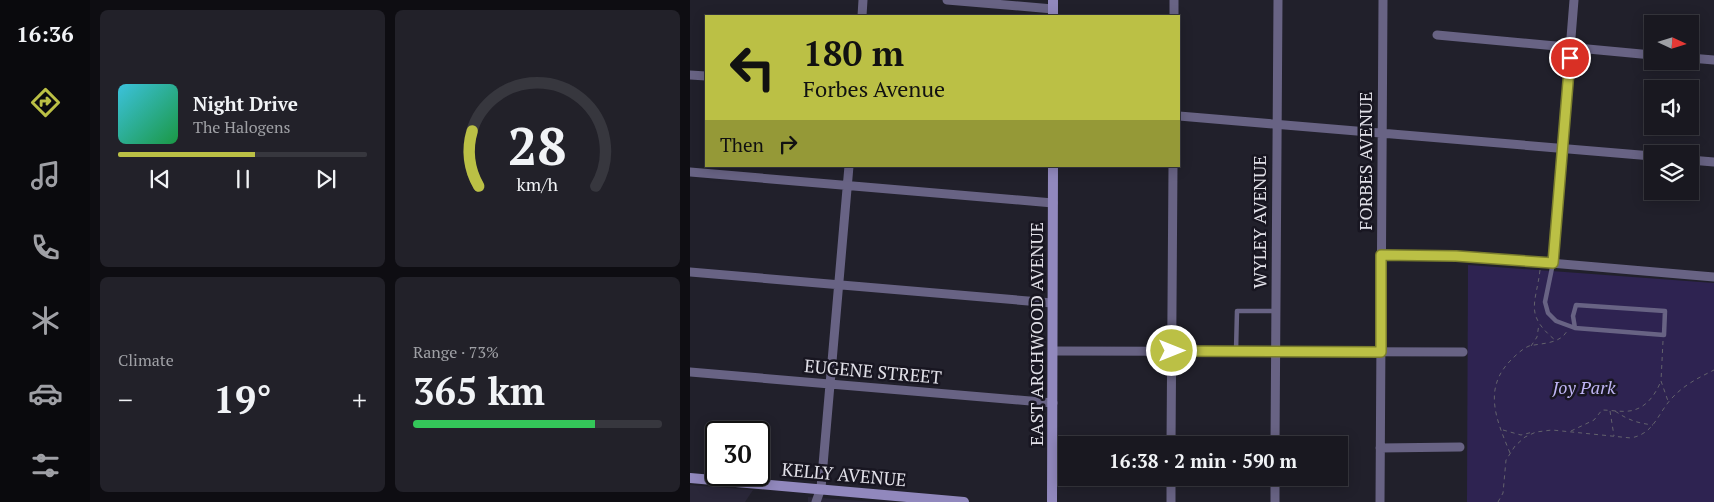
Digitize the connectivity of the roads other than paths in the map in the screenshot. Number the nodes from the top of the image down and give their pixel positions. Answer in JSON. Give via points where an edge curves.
{"nodes":[{"id":1,"x":863,"y":0,"type":"edge"},
{"id":2,"x":947,"y":0,"type":"edge"},
{"id":3,"x":1174,"y":0,"type":"edge"},
{"id":4,"x":1278,"y":0,"type":"edge"},
{"id":5,"x":1383,"y":0,"type":"edge"},
{"id":6,"x":1574,"y":0,"type":"edge"},
{"id":7,"x":1053,"y":8,"type":"edge"},
{"id":8,"x":862,"y":15,"type":"edge"},
{"id":9,"x":1174,"y":15,"type":"edge"},
{"id":10,"x":1437,"y":35,"type":"dead end"},
{"id":11,"x":1570,"y":47,"type":"junction"},
{"id":12,"x":1644,"y":54,"type":"edge"},
{"id":13,"x":1699,"y":59,"type":"edge"},
{"id":14,"x":1714,"y":60,"type":"edge"},
{"id":15,"x":690,"y":75,"type":"edge"},
{"id":16,"x":705,"y":76,"type":"edge"},
{"id":17,"x":1180,"y":116,"type":"edge"},
{"id":18,"x":1277,"y":125,"type":"junction"},
{"id":19,"x":1382,"y":133,"type":"junction"},
{"id":20,"x":1563,"y":149,"type":"junction"},
{"id":21,"x":1644,"y":155,"type":"edge"},
{"id":22,"x":1699,"y":161,"type":"edge"},
{"id":23,"x":1714,"y":162,"type":"edge"},
{"id":24,"x":848,"y":167,"type":"edge"},
{"id":25,"x":1053,"y":167,"type":"edge"},
{"id":26,"x":1173,"y":167,"type":"edge"},
{"id":27,"x":690,"y":172,"type":"edge"},
{"id":28,"x":847,"y":186,"type":"junction"},
{"id":29,"x":1053,"y":203,"type":"junction"},
{"id":30,"x":1381,"y":255,"type":"junction"},
{"id":31,"x":1553,"y":263,"type":"junction"},
{"id":32,"x":690,"y":272,"type":"edge"},
{"id":33,"x":1714,"y":277,"type":"edge"},
{"id":34,"x":839,"y":285,"type":"junction"},
{"id":35,"x":1052,"y":302,"type":"junction"},
{"id":36,"x":1276,"y":311,"type":"junction"},
{"id":37,"x":1572,"y":327,"type":"junction"},
{"id":38,"x":1053,"y":351,"type":"junction"},
{"id":39,"x":1172,"y":351,"type":"junction"},
{"id":40,"x":1236,"y":351,"type":"junction"},
{"id":41,"x":1276,"y":351,"type":"junction"},
{"id":42,"x":1381,"y":352,"type":"junction"},
{"id":43,"x":1463,"y":352,"type":"dead end"},
{"id":44,"x":690,"y":372,"type":"edge"},
{"id":45,"x":831,"y":384,"type":"junction"},
{"id":46,"x":1053,"y":402,"type":"junction"},
{"id":47,"x":1171,"y":436,"type":"edge"},
{"id":48,"x":1275,"y":436,"type":"edge"},
{"id":49,"x":1460,"y":447,"type":"dead end"},
{"id":50,"x":1380,"y":448,"type":"junction"},
{"id":51,"x":690,"y":478,"type":"edge"},
{"id":52,"x":1171,"y":486,"type":"edge"},
{"id":53,"x":1275,"y":486,"type":"edge"},
{"id":54,"x":822,"y":488,"type":"junction"},
{"id":55,"x":816,"y":502,"type":"edge"},
{"id":56,"x":964,"y":502,"type":"edge"},
{"id":57,"x":1052,"y":502,"type":"edge"},
{"id":58,"x":1171,"y":502,"type":"edge"},
{"id":59,"x":1275,"y":502,"type":"edge"},
{"id":60,"x":1380,"y":502,"type":"edge"}],
"edges":[{"from":1,"to":8,"type":"street"},
{"from":2,"to":7,"type":"street"},
{"from":3,"to":9,"type":"street"},
{"from":4,"to":18,"type":"street","name":"WYLEY AVENUE"},
{"from":5,"to":19,"type":"street","name":"FORBES AVENUE"},
{"from":6,"to":11,"type":"street"},
{"from":10,"to":11,"type":"street"},
{"from":11,"to":12,"type":"street"},
{"from":11,"to":20,"type":"street"},
{"from":13,"to":14,"type":"street"},
{"from":15,"to":16,"type":"street"},
{"from":17,"to":18,"type":"street"},
{"from":18,"to":19,"type":"street"},
{"from":18,"to":36,"type":"street","name":"WYLEY AVENUE"},
{"from":19,"to":20,"type":"street"},
{"from":19,"to":30,"type":"street","name":"FORBES AVENUE"},
{"from":20,"to":21,"type":"street"},
{"from":20,"to":31,"type":"street"},
{"from":22,"to":23,"type":"street"},
{"from":24,"to":28,"type":"street"},
{"from":25,"to":29,"type":"main road","name":"EAST ARCHWOOD AVENUE"},
{"from":26,"to":39,"type":"street"},
{"from":27,"to":28,"type":"street"},
{"from":28,"to":29,"type":"street"},
{"from":28,"to":34,"type":"street"},
{"from":29,"to":35,"type":"main road","name":"EAST ARCHWOOD AVENUE"},
{"from":30,"to":31,"type":"street"},
{"from":30,"to":42,"type":"street","name":"FORBES AVENUE"},
{"from":31,"to":33,"type":"street"},
{"from":31,"to":37,"type":"lane","via":[[1545,302],[1548,313],[1556,321]]},
{"from":32,"to":34,"type":"street"},
{"from":34,"to":35,"type":"street"},
{"from":34,"to":45,"type":"street"},
{"from":35,"to":38,"type":"main road","name":"EAST ARCHWOOD AVENUE"},
{"from":36,"to":40,"type":"lane","via":[[1236,311]]},
{"from":36,"to":41,"type":"street","name":"WYLEY AVENUE"},
{"from":37,"to":37,"type":"lane","via":[[1664,335],[1665,310],[1576,305]]},
{"from":38,"to":39,"type":"street"},
{"from":38,"to":46,"type":"main road","name":"EAST ARCHWOOD AVENUE"},
{"from":39,"to":40,"type":"street"},
{"from":39,"to":47,"type":"street"},
{"from":40,"to":41,"type":"street"},
{"from":41,"to":42,"type":"street"},
{"from":41,"to":48,"type":"street","name":"WYLEY AVENUE"},
{"from":42,"to":43,"type":"street"},
{"from":42,"to":50,"type":"street","name":"FORBES AVENUE"},
{"from":44,"to":45,"type":"street","name":"EUGENE STREET"},
{"from":45,"to":46,"type":"street","name":"EUGENE STREET"},
{"from":45,"to":54,"type":"street"},
{"from":46,"to":57,"type":"main road","name":"EAST ARCHWOOD AVENUE"},
{"from":49,"to":50,"type":"street"},
{"from":50,"to":60,"type":"street","name":"FORBES AVENUE"},
{"from":51,"to":54,"type":"main road","name":"KELLY AVENUE"},
{"from":52,"to":58,"type":"street"},
{"from":53,"to":59,"type":"street"},
{"from":54,"to":55,"type":"street"},
{"from":54,"to":56,"type":"main road","name":"KELLY AVENUE"}]}
